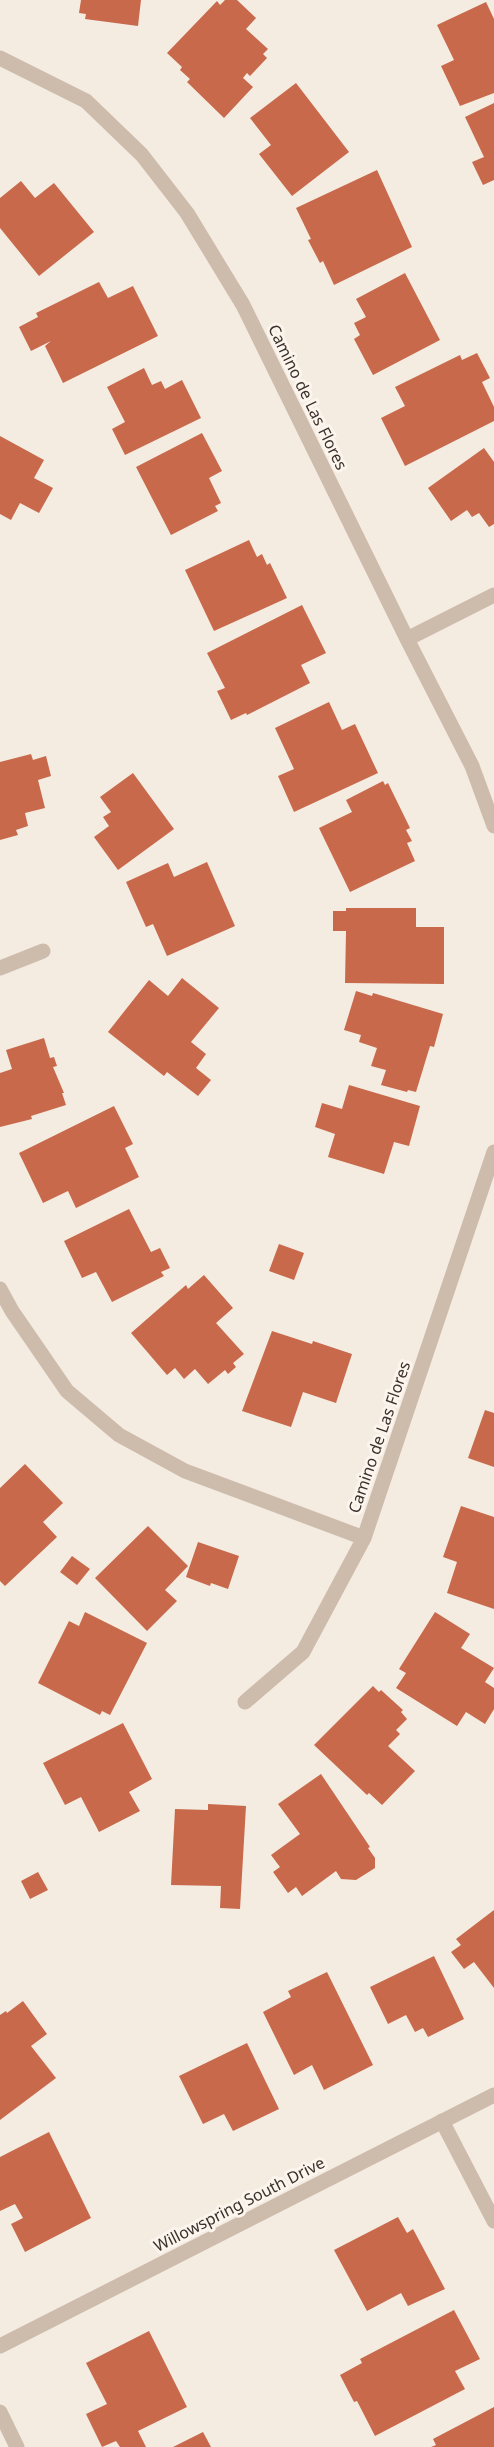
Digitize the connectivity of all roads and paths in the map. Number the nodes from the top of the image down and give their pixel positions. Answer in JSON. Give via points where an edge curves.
{"nodes":[{"id":1,"x":0,"y":58,"type":"edge"},
{"id":2,"x":494,"y":595,"type":"edge"},
{"id":3,"x":407,"y":639,"type":"junction"},
{"id":4,"x":494,"y":826,"type":"edge"},
{"id":5,"x":43,"y":951,"type":"dead end"},
{"id":6,"x":0,"y":968,"type":"edge"},
{"id":7,"x":494,"y":1152,"type":"edge"},
{"id":8,"x":0,"y":1289,"type":"edge"},
{"id":9,"x":364,"y":1538,"type":"junction"},
{"id":10,"x":245,"y":1702,"type":"dead end"},
{"id":11,"x":494,"y":2095,"type":"edge"},
{"id":12,"x":442,"y":2121,"type":"junction"},
{"id":13,"x":494,"y":2221,"type":"edge"},
{"id":14,"x":0,"y":2346,"type":"edge"},
{"id":15,"x":0,"y":2412,"type":"edge"},
{"id":16,"x":17,"y":2447,"type":"edge"}],
"edges":[{"from":1,"to":3,"type":"street","name":"Camino de Las Flores","via":[[86,101],[142,155],[187,213],[243,305]]},
{"from":2,"to":3,"type":"street"},
{"from":3,"to":4,"type":"street","name":"Camino de Las Flores","via":[[472,766]]},
{"from":5,"to":6,"type":"street"},
{"from":7,"to":9,"type":"street","name":"Camino de Las Flores"},
{"from":8,"to":9,"type":"street","via":[[67,1391],[118,1435],[185,1471]]},
{"from":9,"to":10,"type":"street","name":"Camino de Las Flores","via":[[303,1652]]},
{"from":11,"to":12,"type":"street","name":"Willowspring South Drive"},
{"from":12,"to":13,"type":"street"},
{"from":12,"to":14,"type":"street","name":"Willowspring South Drive"},
{"from":15,"to":16,"type":"street"}]}
